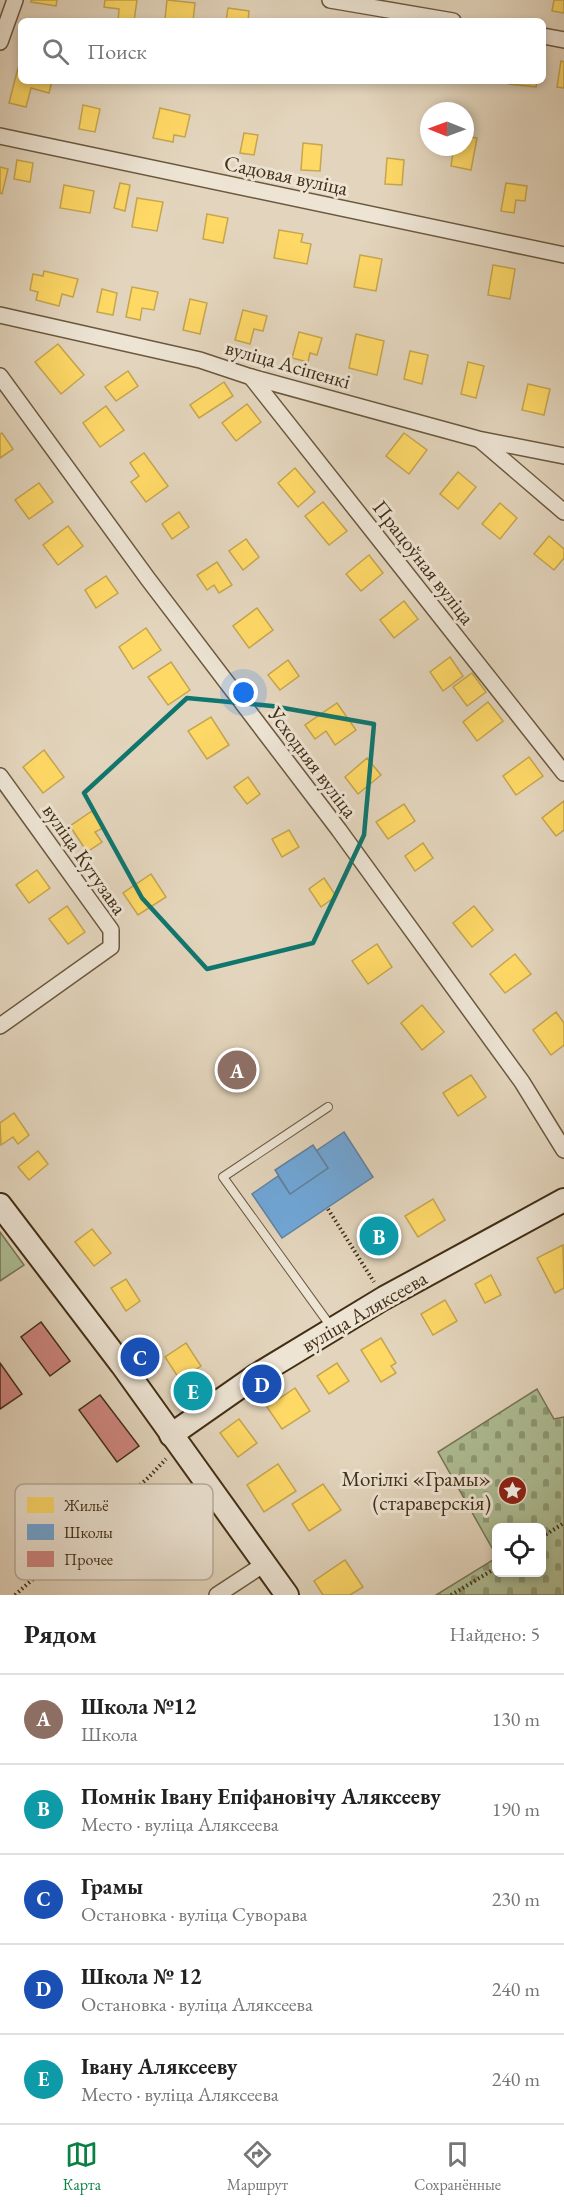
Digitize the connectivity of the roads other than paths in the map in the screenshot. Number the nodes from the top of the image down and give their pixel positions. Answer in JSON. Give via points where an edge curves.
{"nodes":[{"id":1,"x":15,"y":0,"type":"edge"},
{"id":2,"x":330,"y":0,"type":"edge"},
{"id":3,"x":435,"y":18,"type":"edge"},
{"id":4,"x":546,"y":37,"type":"edge"},
{"id":5,"x":564,"y":40,"type":"edge"},
{"id":6,"x":0,"y":42,"type":"edge"},
{"id":7,"x":0,"y":136,"type":"edge"},
{"id":8,"x":564,"y":255,"type":"edge"},
{"id":9,"x":0,"y":315,"type":"edge"},
{"id":10,"x":0,"y":375,"type":"edge"},
{"id":11,"x":251,"y":377,"type":"junction"},
{"id":12,"x":478,"y":439,"type":"junction"},
{"id":13,"x":564,"y":456,"type":"edge"},
{"id":14,"x":564,"y":512,"type":"edge"},
{"id":15,"x":564,"y":772,"type":"edge"},
{"id":16,"x":0,"y":776,"type":"edge"},
{"id":17,"x":0,"y":1026,"type":"edge"},
{"id":18,"x":328,"y":1107,"type":"dead end"},
{"id":19,"x":564,"y":1150,"type":"edge"},
{"id":20,"x":564,"y":1200,"type":"edge"},
{"id":21,"x":0,"y":1205,"type":"edge"},
{"id":22,"x":333,"y":1329,"type":"junction"},
{"id":23,"x":176,"y":1440,"type":"junction"},
{"id":24,"x":208,"y":1484,"type":"edge"},
{"id":25,"x":213,"y":1491,"type":"edge"},
{"id":26,"x":266,"y":1563,"type":"junction"},
{"id":27,"x":217,"y":1595,"type":"edge"},
{"id":28,"x":287,"y":1595,"type":"edge"}],
"edges":[{"from":1,"to":6,"type":"street"},
{"from":2,"to":3,"type":"street"},
{"from":4,"to":5,"type":"street"},
{"from":7,"to":8,"type":"street","name":"Садовая вуліца"},
{"from":9,"to":11,"type":"street","name":"вуліца Асіпенкі","via":[[200,360]]},
{"from":10,"to":19,"type":"street","name":"Усходняя вуліца","via":[[148,579],[339,830],[522,1083]]},
{"from":11,"to":12,"type":"street","name":"вуліца Асіпенкі"},
{"from":11,"to":15,"type":"street","name":"Працоўная вуліца"},
{"from":12,"to":13,"type":"street","name":"вуліца Асіпенкі"},
{"from":12,"to":14,"type":"street"},
{"from":16,"to":17,"type":"street","name":"вуліца Кутузава","via":[[111,930],[111,947]]},
{"from":18,"to":22,"type":"lane","via":[[223,1177]]},
{"from":20,"to":22,"type":"street","name":"вуліца Аляксеева"},
{"from":21,"to":23,"type":"street"},
{"from":22,"to":23,"type":"street","name":"вуліца Аляксеева","via":[[257,1375]]},
{"from":23,"to":24,"type":"street"},
{"from":25,"to":26,"type":"street"},
{"from":26,"to":27,"type":"street"},
{"from":26,"to":28,"type":"street"}]}
